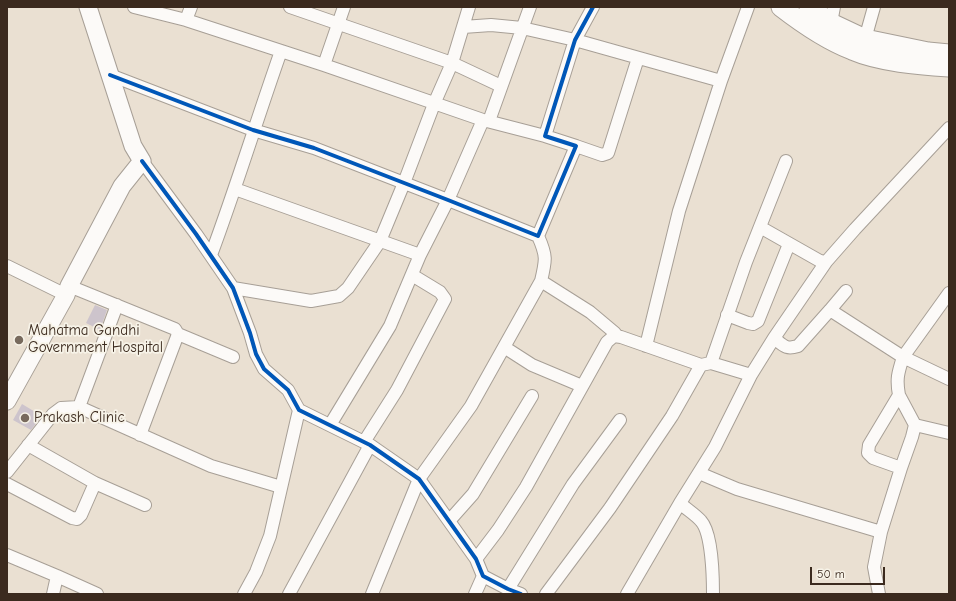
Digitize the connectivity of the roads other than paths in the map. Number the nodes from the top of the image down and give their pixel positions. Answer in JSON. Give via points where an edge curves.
{"nodes":[{"id":1,"x":88,"y":7,"type":"edge"},
{"id":2,"x":134,"y":7,"type":"edge"},
{"id":3,"x":191,"y":7,"type":"edge"},
{"id":4,"x":290,"y":7,"type":"edge"},
{"id":5,"x":344,"y":7,"type":"edge"},
{"id":6,"x":469,"y":7,"type":"edge"},
{"id":7,"x":530,"y":7,"type":"edge"},
{"id":8,"x":593,"y":7,"type":"edge"},
{"id":9,"x":748,"y":7,"type":"edge"},
{"id":10,"x":781,"y":7,"type":"edge"},
{"id":11,"x":809,"y":7,"type":"edge"},
{"id":12,"x":874,"y":7,"type":"edge"},
{"id":13,"x":832,"y":15,"type":"edge"},
{"id":14,"x":186,"y":20,"type":"junction"},
{"id":15,"x":339,"y":24,"type":"junction"},
{"id":16,"x":463,"y":27,"type":"junction"},
{"id":17,"x":522,"y":28,"type":"junction"},
{"id":18,"x":865,"y":39,"type":"junction"},
{"id":19,"x":575,"y":40,"type":"junction"},
{"id":20,"x":280,"y":51,"type":"junction"},
{"id":21,"x":949,"y":54,"type":"edge"},
{"id":22,"x":638,"y":58,"type":"junction"},
{"id":23,"x":452,"y":63,"type":"junction"},
{"id":24,"x":324,"y":65,"type":"junction"},
{"id":25,"x":949,"y":67,"type":"edge"},
{"id":26,"x":110,"y":75,"type":"junction"},
{"id":27,"x":721,"y":81,"type":"junction"},
{"id":28,"x":501,"y":86,"type":"junction"},
{"id":29,"x":434,"y":104,"type":"junction"},
{"id":30,"x":486,"y":120,"type":"junction"},
{"id":31,"x":948,"y":129,"type":"edge"},
{"id":32,"x":254,"y":130,"type":"junction"},
{"id":33,"x":545,"y":136,"type":"junction"},
{"id":34,"x":576,"y":146,"type":"junction"},
{"id":35,"x":142,"y":161,"type":"junction"},
{"id":36,"x":786,"y":161,"type":"dead end"},
{"id":37,"x":404,"y":183,"type":"junction"},
{"id":38,"x":235,"y":189,"type":"junction"},
{"id":39,"x":448,"y":200,"type":"junction"},
{"id":40,"x":760,"y":227,"type":"junction"},
{"id":41,"x":538,"y":236,"type":"junction"},
{"id":42,"x":380,"y":241,"type":"junction"},
{"id":43,"x":788,"y":244,"type":"junction"},
{"id":44,"x":211,"y":255,"type":"junction"},
{"id":45,"x":420,"y":255,"type":"junction"},
{"id":46,"x":826,"y":262,"type":"junction"},
{"id":47,"x":7,"y":266,"type":"edge"},
{"id":48,"x":412,"y":275,"type":"junction"},
{"id":49,"x":542,"y":281,"type":"junction"},
{"id":50,"x":233,"y":288,"type":"junction"},
{"id":51,"x":68,"y":291,"type":"junction"},
{"id":52,"x":846,"y":291,"type":"dead end"},
{"id":53,"x":949,"y":293,"type":"edge"},
{"id":54,"x":117,"y":305,"type":"junction"},
{"id":55,"x":830,"y":310,"type":"junction"},
{"id":56,"x":727,"y":315,"type":"junction"},
{"id":57,"x":178,"y":334,"type":"junction"},
{"id":58,"x":614,"y":336,"type":"junction"},
{"id":59,"x":774,"y":338,"type":"junction"},
{"id":60,"x":646,"y":346,"type":"junction"},
{"id":61,"x":504,"y":347,"type":"junction"},
{"id":62,"x":233,"y":357,"type":"dead end"},
{"id":63,"x":903,"y":357,"type":"junction"},
{"id":64,"x":706,"y":364,"type":"junction"},
{"id":65,"x":751,"y":375,"type":"junction"},
{"id":66,"x":949,"y":379,"type":"edge"},
{"id":67,"x":582,"y":386,"type":"junction"},
{"id":68,"x":899,"y":395,"type":"junction"},
{"id":69,"x":532,"y":396,"type":"dead end"},
{"id":70,"x":8,"y":398,"type":"edge"},
{"id":71,"x":78,"y":407,"type":"junction"},
{"id":72,"x":299,"y":410,"type":"junction"},
{"id":73,"x":620,"y":420,"type":"dead end"},
{"id":74,"x":330,"y":425,"type":"junction"},
{"id":75,"x":915,"y":425,"type":"junction"},
{"id":76,"x":949,"y":433,"type":"edge"},
{"id":77,"x":140,"y":435,"type":"junction"},
{"id":78,"x":367,"y":443,"type":"junction"},
{"id":79,"x":28,"y":445,"type":"junction"},
{"id":80,"x":901,"y":468,"type":"junction"},
{"id":81,"x":7,"y":472,"type":"edge"},
{"id":82,"x":699,"y":473,"type":"junction"},
{"id":83,"x":419,"y":479,"type":"junction"},
{"id":84,"x":95,"y":483,"type":"junction"},
{"id":85,"x":7,"y":484,"type":"edge"},
{"id":86,"x":281,"y":487,"type":"junction"},
{"id":87,"x":680,"y":503,"type":"junction"},
{"id":88,"x":145,"y":505,"type":"dead end"},
{"id":89,"x":449,"y":521,"type":"junction"},
{"id":90,"x":881,"y":532,"type":"junction"},
{"id":91,"x":7,"y":555,"type":"edge"},
{"id":92,"x":476,"y":559,"type":"junction"},
{"id":93,"x":58,"y":576,"type":"junction"},
{"id":94,"x":483,"y":576,"type":"junction"},
{"id":95,"x":508,"y":589,"type":"junction"},
{"id":96,"x":53,"y":594,"type":"edge"},
{"id":97,"x":97,"y":594,"type":"edge"},
{"id":98,"x":244,"y":594,"type":"edge"},
{"id":99,"x":289,"y":594,"type":"edge"},
{"id":100,"x":372,"y":594,"type":"edge"},
{"id":101,"x":474,"y":594,"type":"edge"},
{"id":102,"x":521,"y":594,"type":"edge"},
{"id":103,"x":546,"y":594,"type":"edge"},
{"id":104,"x":627,"y":594,"type":"edge"},
{"id":105,"x":713,"y":594,"type":"edge"},
{"id":106,"x":879,"y":594,"type":"edge"}],
"edges":[{"from":1,"to":26,"type":"street"},
{"from":2,"to":14,"type":"street"},
{"from":3,"to":14,"type":"street"},
{"from":4,"to":15,"type":"street"},
{"from":5,"to":15,"type":"street"},
{"from":6,"to":16,"type":"street"},
{"from":7,"to":17,"type":"street"},
{"from":8,"to":19,"type":"street"},
{"from":9,"to":27,"type":"street"},
{"from":10,"to":25,"type":"main road","via":[[821,35],[853,51],[920,65]]},
{"from":11,"to":13,"type":"main road"},
{"from":12,"to":18,"type":"street"},
{"from":13,"to":18,"type":"main road"},
{"from":14,"to":20,"type":"street"},
{"from":15,"to":23,"type":"street"},
{"from":15,"to":24,"type":"street"},
{"from":16,"to":17,"type":"street","via":[[491,25]]},
{"from":16,"to":23,"type":"street"},
{"from":17,"to":19,"type":"street"},
{"from":17,"to":28,"type":"street"},
{"from":18,"to":21,"type":"main road"},
{"from":19,"to":22,"type":"street"},
{"from":19,"to":33,"type":"street"},
{"from":20,"to":24,"type":"street"},
{"from":20,"to":32,"type":"street"},
{"from":22,"to":27,"type":"street"},
{"from":22,"to":34,"type":"street","via":[[608,153],[602,155]]},
{"from":23,"to":28,"type":"street"},
{"from":23,"to":29,"type":"street"},
{"from":24,"to":29,"type":"street"},
{"from":26,"to":32,"type":"street"},
{"from":26,"to":35,"type":"street","via":[[133,146]]},
{"from":27,"to":60,"type":"street","via":[[679,211]]},
{"from":28,"to":30,"type":"street"},
{"from":29,"to":30,"type":"street"},
{"from":29,"to":37,"type":"street"},
{"from":30,"to":33,"type":"street"},
{"from":30,"to":39,"type":"street"},
{"from":31,"to":46,"type":"street"},
{"from":32,"to":37,"type":"street","via":[[314,148]]},
{"from":32,"to":38,"type":"street"},
{"from":33,"to":34,"type":"street"},
{"from":34,"to":41,"type":"street"},
{"from":35,"to":44,"type":"street"},
{"from":35,"to":51,"type":"street","via":[[122,186]]},
{"from":36,"to":40,"type":"street"},
{"from":37,"to":39,"type":"street"},
{"from":37,"to":42,"type":"street"},
{"from":38,"to":42,"type":"street"},
{"from":38,"to":44,"type":"street"},
{"from":39,"to":41,"type":"street"},
{"from":39,"to":45,"type":"street"},
{"from":40,"to":43,"type":"street"},
{"from":40,"to":56,"type":"street"},
{"from":41,"to":49,"type":"street","via":[[546,261]]},
{"from":42,"to":45,"type":"street"},
{"from":42,"to":50,"type":"street","via":[[348,288],[339,296],[311,301]]},
{"from":43,"to":46,"type":"street"},
{"from":43,"to":56,"type":"street","via":[[758,321],[753,324]]},
{"from":44,"to":50,"type":"street"},
{"from":45,"to":48,"type":"street"},
{"from":46,"to":59,"type":"street"},
{"from":47,"to":51,"type":"street"},
{"from":48,"to":74,"type":"street","via":[[390,326]]},
{"from":48,"to":78,"type":"street","via":[[440,292],[445,299]]},
{"from":49,"to":58,"type":"street","via":[[590,312],[615,333]]},
{"from":49,"to":61,"type":"street"},
{"from":50,"to":72,"type":"street","via":[[256,354],[264,369],[288,390]]},
{"from":51,"to":54,"type":"street"},
{"from":51,"to":70,"type":"street"},
{"from":52,"to":55,"type":"street"},
{"from":53,"to":63,"type":"street"},
{"from":54,"to":57,"type":"street","via":[[175,329]]},
{"from":54,"to":71,"type":"street"},
{"from":55,"to":59,"type":"street","via":[[798,346],[786,348]]},
{"from":55,"to":63,"type":"street"},
{"from":56,"to":64,"type":"street"},
{"from":57,"to":62,"type":"street"},
{"from":57,"to":77,"type":"street"},
{"from":58,"to":60,"type":"street"},
{"from":58,"to":67,"type":"street","via":[[607,342]]},
{"from":59,"to":65,"type":"street"},
{"from":60,"to":64,"type":"street"},
{"from":61,"to":67,"type":"street","via":[[532,365]]},
{"from":61,"to":83,"type":"street","via":[[470,406]]},
{"from":63,"to":66,"type":"street"},
{"from":63,"to":68,"type":"street","via":[[897,378]]},
{"from":64,"to":65,"type":"street"},
{"from":64,"to":103,"type":"street","via":[[610,508]]},
{"from":65,"to":82,"type":"street"},
{"from":67,"to":92,"type":"street","via":[[526,487]]},
{"from":68,"to":75,"type":"street"},
{"from":68,"to":80,"type":"street","via":[[869,445],[868,452],[873,458]]},
{"from":69,"to":89,"type":"street","via":[[473,494]]},
{"from":71,"to":77,"type":"street"},
{"from":71,"to":79,"type":"street","via":[[61,408],[53,414]]},
{"from":72,"to":74,"type":"street"},
{"from":72,"to":86,"type":"street"},
{"from":73,"to":95,"type":"street","via":[[573,484]]},
{"from":74,"to":78,"type":"street"},
{"from":75,"to":76,"type":"street"},
{"from":75,"to":80,"type":"street"},
{"from":77,"to":86,"type":"street","via":[[211,466]]},
{"from":78,"to":83,"type":"street"},
{"from":78,"to":99,"type":"street"},
{"from":79,"to":81,"type":"street"},
{"from":79,"to":84,"type":"street"},
{"from":80,"to":90,"type":"street"},
{"from":82,"to":87,"type":"street"},
{"from":82,"to":90,"type":"street","via":[[737,489]]},
{"from":83,"to":89,"type":"street"},
{"from":83,"to":100,"type":"street"},
{"from":84,"to":85,"type":"street","via":[[77,519]]},
{"from":84,"to":88,"type":"street"},
{"from":86,"to":98,"type":"street","via":[[270,536]]},
{"from":87,"to":104,"type":"street"},
{"from":87,"to":105,"type":"street","via":[[702,522],[708,536]]},
{"from":89,"to":92,"type":"street"},
{"from":90,"to":106,"type":"street","via":[[874,567]]},
{"from":91,"to":93,"type":"street"},
{"from":92,"to":94,"type":"street"},
{"from":93,"to":96,"type":"street"},
{"from":93,"to":97,"type":"street"},
{"from":94,"to":95,"type":"street"},
{"from":94,"to":101,"type":"street"},
{"from":95,"to":102,"type":"street"}]}
